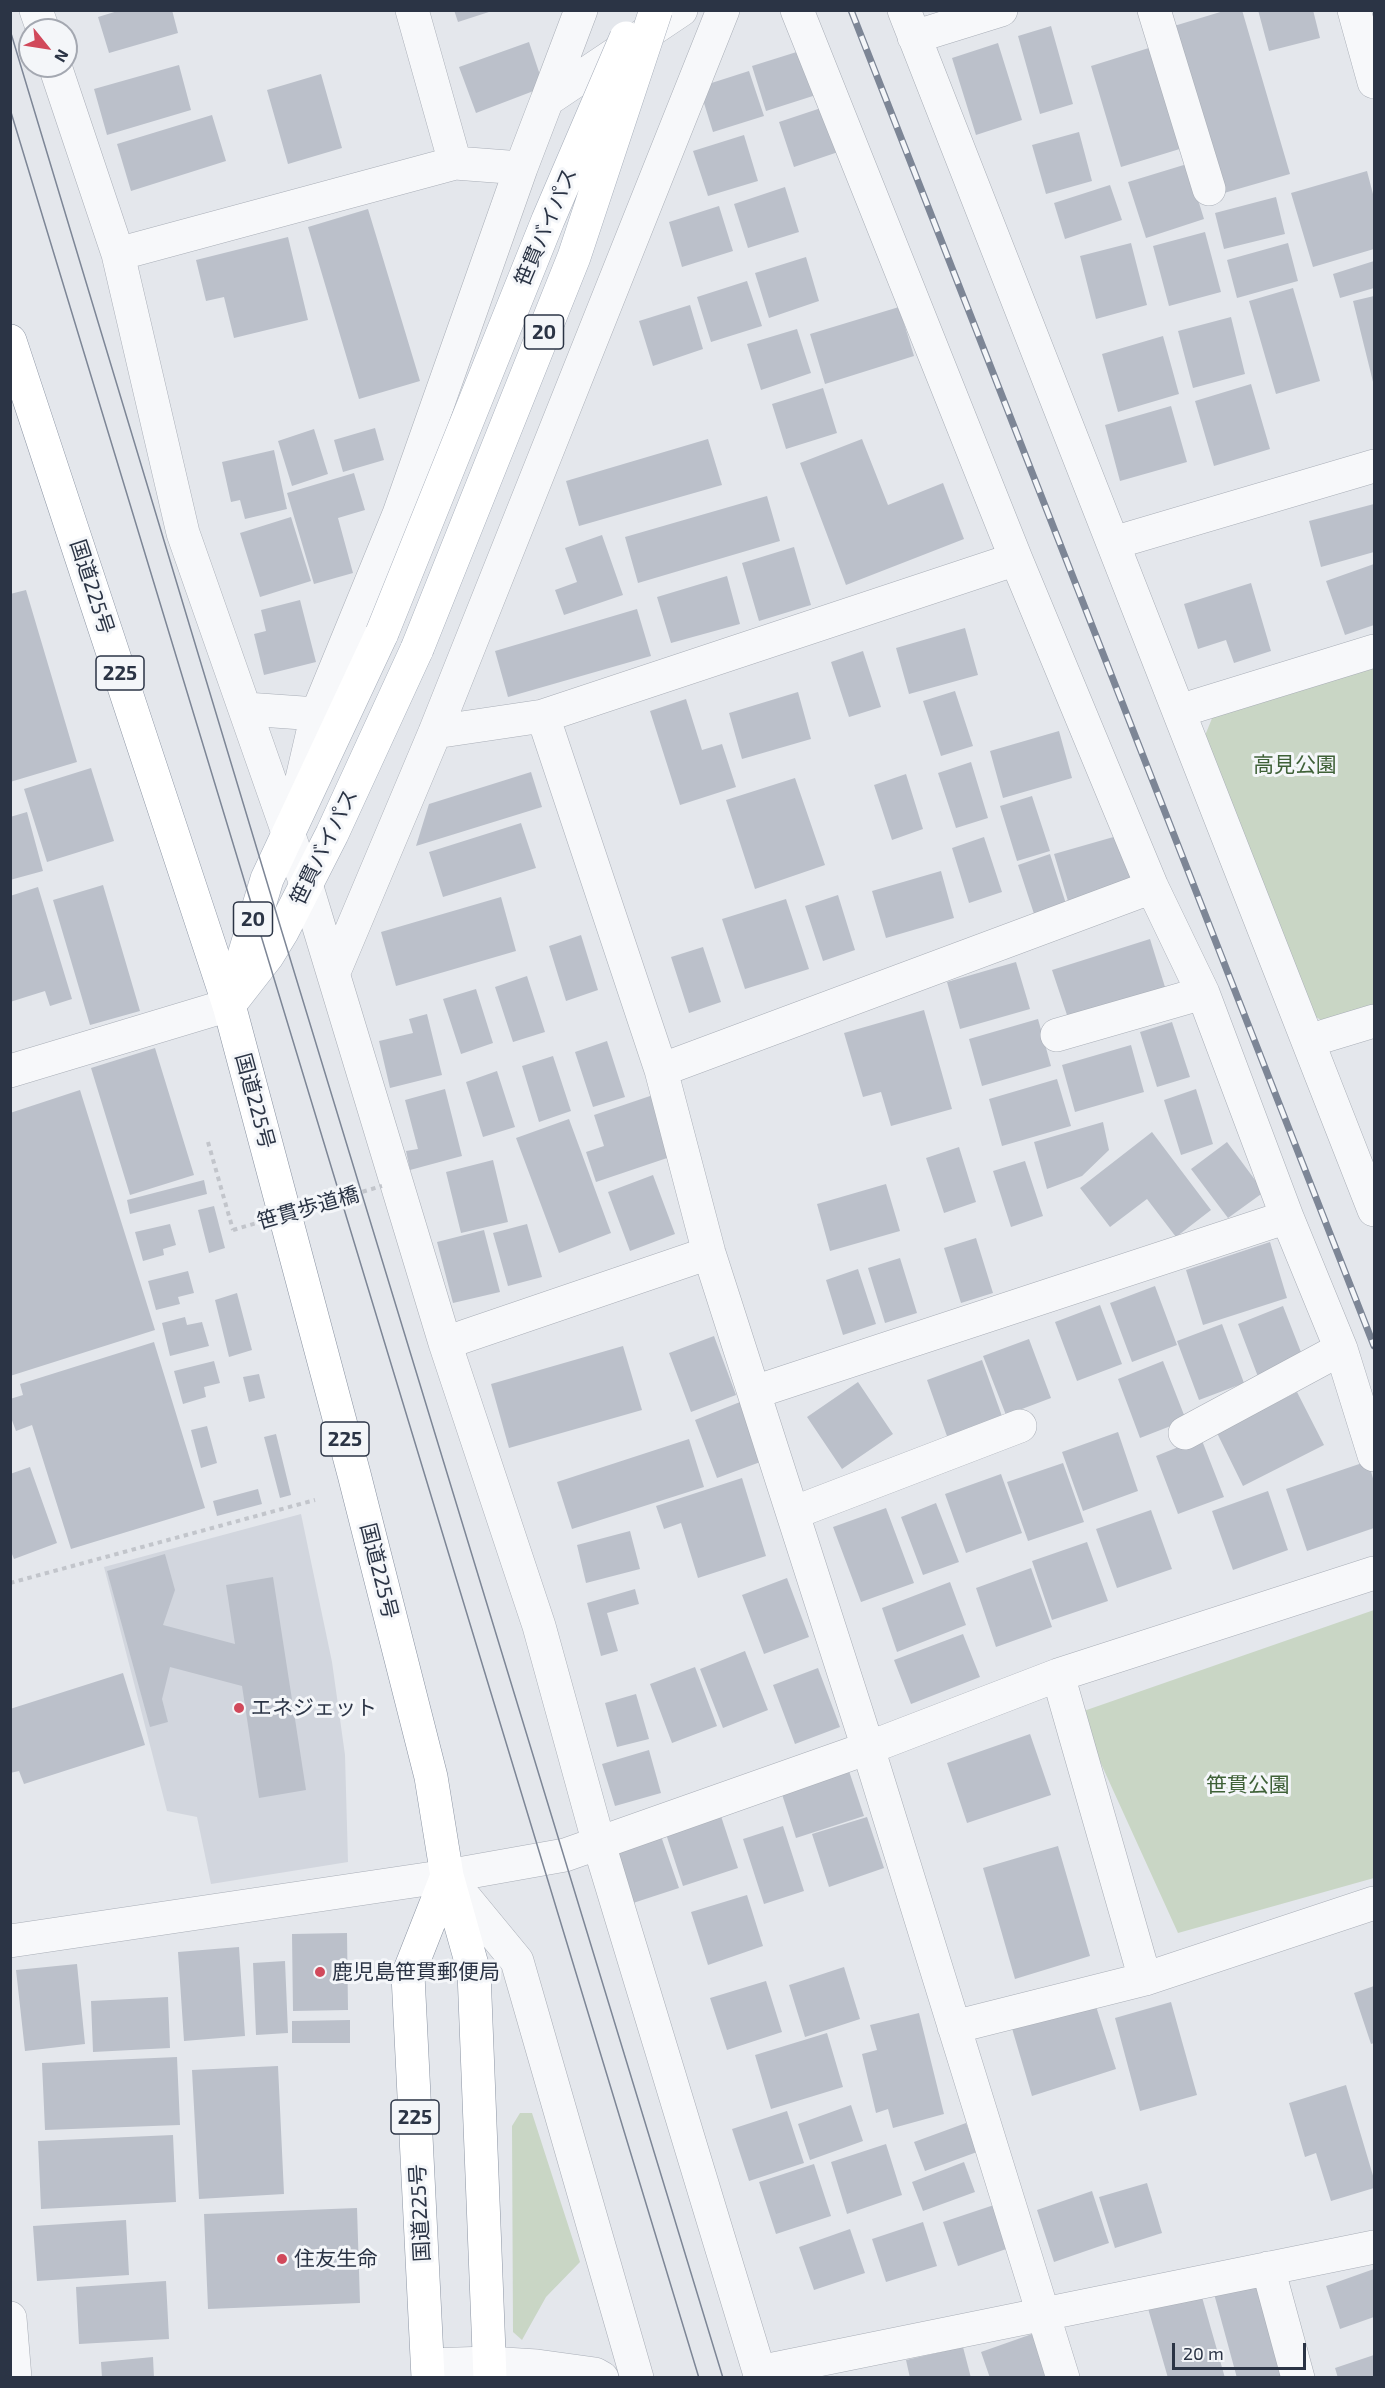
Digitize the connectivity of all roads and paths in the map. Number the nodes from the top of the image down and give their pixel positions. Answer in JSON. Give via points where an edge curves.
{"nodes":[{"id":1,"x":412,"y":10,"type":"edge"},
{"id":2,"x":581,"y":10,"type":"edge"},
{"id":3,"x":638,"y":10,"type":"edge"},
{"id":4,"x":656,"y":10,"type":"edge"},
{"id":5,"x":681,"y":10,"type":"edge"},
{"id":6,"x":723,"y":10,"type":"edge"},
{"id":7,"x":797,"y":10,"type":"edge"},
{"id":8,"x":1001,"y":10,"type":"edge"},
{"id":9,"x":1154,"y":10,"type":"edge"},
{"id":10,"x":1354,"y":10,"type":"edge"},
{"id":11,"x":909,"y":24,"type":"edge"},
{"id":12,"x":59,"y":78,"type":"edge"},
{"id":13,"x":1374,"y":82,"type":"edge"},
{"id":14,"x":547,"y":100,"type":"junction"},
{"id":15,"x":455,"y":163,"type":"junction"},
{"id":16,"x":521,"y":168,"type":"junction"},
{"id":17,"x":1209,"y":189,"type":"dead end"},
{"id":18,"x":118,"y":254,"type":"junction"},
{"id":19,"x":10,"y":341,"type":"edge"},
{"id":20,"x":1374,"y":466,"type":"edge"},
{"id":21,"x":1113,"y":543,"type":"junction"},
{"id":22,"x":1016,"y":559,"type":"junction"},
{"id":23,"x":1374,"y":651,"type":"edge"},
{"id":24,"x":349,"y":700,"type":"junction"},
{"id":25,"x":246,"y":709,"type":"junction"},
{"id":26,"x":1179,"y":711,"type":"junction"},
{"id":27,"x":317,"y":714,"type":"junction"},
{"id":28,"x":543,"y":716,"type":"junction"},
{"id":29,"x":435,"y":732,"type":"junction"},
{"id":30,"x":288,"y":837,"type":"junction"},
{"id":31,"x":306,"y":884,"type":"junction"},
{"id":32,"x":1152,"y":887,"type":"junction"},
{"id":33,"x":334,"y":972,"type":"junction"},
{"id":34,"x":1203,"y":993,"type":"junction"},
{"id":35,"x":229,"y":1005,"type":"junction"},
{"id":36,"x":1374,"y":1021,"type":"edge"},
{"id":37,"x":1057,"y":1035,"type":"dead end"},
{"id":38,"x":1308,"y":1041,"type":"junction"},
{"id":39,"x":661,"y":1070,"type":"junction"},
{"id":40,"x":10,"y":1071,"type":"edge"},
{"id":41,"x":208,"y":1142,"type":"dead end"},
{"id":42,"x":382,"y":1186,"type":"dead end"},
{"id":43,"x":1374,"y":1210,"type":"edge"},
{"id":44,"x":1287,"y":1217,"type":"junction"},
{"id":45,"x":709,"y":1253,"type":"junction"},
{"id":46,"x":445,"y":1343,"type":"junction"},
{"id":47,"x":1341,"y":1349,"type":"junction"},
{"id":48,"x":754,"y":1392,"type":"junction"},
{"id":49,"x":1020,"y":1426,"type":"dead end"},
{"id":50,"x":1185,"y":1433,"type":"dead end"},
{"id":51,"x":1374,"y":1455,"type":"edge"},
{"id":52,"x":315,"y":1500,"type":"dead end"},
{"id":53,"x":793,"y":1513,"type":"junction"},
{"id":54,"x":1374,"y":1573,"type":"edge"},
{"id":55,"x":10,"y":1583,"type":"edge"},
{"id":56,"x":1058,"y":1675,"type":"junction"},
{"id":57,"x":868,"y":1748,"type":"junction"},
{"id":58,"x":599,"y":1844,"type":"junction"},
{"id":59,"x":447,"y":1876,"type":"junction"},
{"id":60,"x":1374,"y":1903,"type":"edge"},
{"id":61,"x":10,"y":1941,"type":"edge"},
{"id":62,"x":1145,"y":1979,"type":"junction"},
{"id":63,"x":954,"y":2027,"type":"junction"},
{"id":64,"x":1374,"y":2247,"type":"edge"},
{"id":65,"x":1268,"y":2268,"type":"junction"},
{"id":66,"x":1043,"y":2313,"type":"junction"},
{"id":67,"x":10,"y":2318,"type":"edge"},
{"id":68,"x":489,"y":2370,"type":"edge"},
{"id":69,"x":428,"y":2371,"type":"edge"},
{"id":70,"x":760,"y":2375,"type":"edge"},
{"id":71,"x":15,"y":2378,"type":"edge"},
{"id":72,"x":602,"y":2378,"type":"edge"},
{"id":73,"x":637,"y":2378,"type":"edge"},
{"id":74,"x":1063,"y":2378,"type":"edge"},
{"id":75,"x":1298,"y":2378,"type":"edge"}],
"edges":[{"from":1,"to":15,"type":"street"},
{"from":2,"to":14,"type":"street"},
{"from":3,"to":24,"type":"main road","name":"笹貫バイパス","number":"20","bridge":true,"via":[[548,220],[382,633]]},
{"from":4,"to":31,"type":"main road","name":"笹貫バイパス","number":"20","bridge":true,"via":[[574,257],[417,649]]},
{"from":5,"to":14,"type":"street"},
{"from":6,"to":29,"type":"street"},
{"from":7,"to":22,"type":"street"},
{"from":8,"to":11,"type":"street"},
{"from":9,"to":17,"type":"street"},
{"from":10,"to":13,"type":"street"},
{"from":11,"to":21,"type":"street"},
{"from":12,"to":18,"type":"street"},
{"from":14,"to":16,"type":"street"},
{"from":15,"to":16,"type":"street"},
{"from":15,"to":18,"type":"street"},
{"from":16,"to":27,"type":"street","via":[[399,514]]},
{"from":18,"to":25,"type":"street","via":[[183,532]]},
{"from":19,"to":35,"type":"main road","name":"国道225号","number":"225"},
{"from":20,"to":21,"type":"street"},
{"from":21,"to":26,"type":"street"},
{"from":22,"to":28,"type":"street"},
{"from":22,"to":32,"type":"street"},
{"from":23,"to":26,"type":"street"},
{"from":24,"to":27,"type":"main road"},
{"from":24,"to":30,"type":"main road","name":"笹貫バイパス","number":"20"},
{"from":25,"to":27,"type":"street"},
{"from":25,"to":30,"type":"street"},
{"from":26,"to":38,"type":"street"},
{"from":27,"to":30,"type":"street"},
{"from":28,"to":29,"type":"street"},
{"from":28,"to":39,"type":"street"},
{"from":29,"to":33,"type":"street"},
{"from":30,"to":31,"type":"street"},
{"from":30,"to":35,"type":"main road","name":"笹貫バイパス","number":"20","via":[[267,879]]},
{"from":31,"to":33,"type":"street"},
{"from":31,"to":35,"type":"main road","name":"笹貫バイパス","number":"20","via":[[268,955]]},
{"from":32,"to":34,"type":"street"},
{"from":32,"to":39,"type":"street"},
{"from":33,"to":46,"type":"street"},
{"from":34,"to":37,"type":"street"},
{"from":34,"to":44,"type":"street"},
{"from":35,"to":40,"type":"street"},
{"from":35,"to":59,"type":"main road","name":"国道225号","number":"225","via":[[431,1777]]},
{"from":36,"to":38,"type":"street"},
{"from":38,"to":43,"type":"street"},
{"from":39,"to":45,"type":"street"},
{"from":41,"to":42,"type":"path","name":"笹貫歩道橋","bridge":true,"via":[[233,1230]]},
{"from":44,"to":47,"type":"street"},
{"from":44,"to":48,"type":"street"},
{"from":45,"to":46,"type":"street"},
{"from":45,"to":48,"type":"street"},
{"from":46,"to":58,"type":"street","via":[[539,1626]]},
{"from":47,"to":50,"type":"street"},
{"from":47,"to":51,"type":"street"},
{"from":48,"to":53,"type":"street"},
{"from":49,"to":53,"type":"street"},
{"from":52,"to":55,"type":"path"},
{"from":53,"to":57,"type":"street"},
{"from":54,"to":56,"type":"street"},
{"from":56,"to":57,"type":"street"},
{"from":56,"to":62,"type":"street"},
{"from":57,"to":58,"type":"street"},
{"from":57,"to":63,"type":"street"},
{"from":58,"to":59,"type":"street","via":[[565,1855]]},
{"from":58,"to":70,"type":"street"},
{"from":59,"to":61,"type":"street"},
{"from":59,"to":68,"type":"main road","name":"国道225号","number":"225","via":[[474,1972]]},
{"from":59,"to":69,"type":"main road","name":"国道225号","number":"225","via":[[408,1975]]},
{"from":59,"to":73,"type":"street","via":[[517,1961]]},
{"from":60,"to":62,"type":"street"},
{"from":62,"to":63,"type":"street"},
{"from":63,"to":66,"type":"street"},
{"from":64,"to":65,"type":"street"},
{"from":65,"to":66,"type":"street"},
{"from":65,"to":75,"type":"street"},
{"from":66,"to":70,"type":"street"},
{"from":66,"to":74,"type":"street"},
{"from":67,"to":71,"type":"street"},
{"from":68,"to":69,"type":"street"},
{"from":68,"to":72,"type":"street","via":[[537,2366]]}]}
